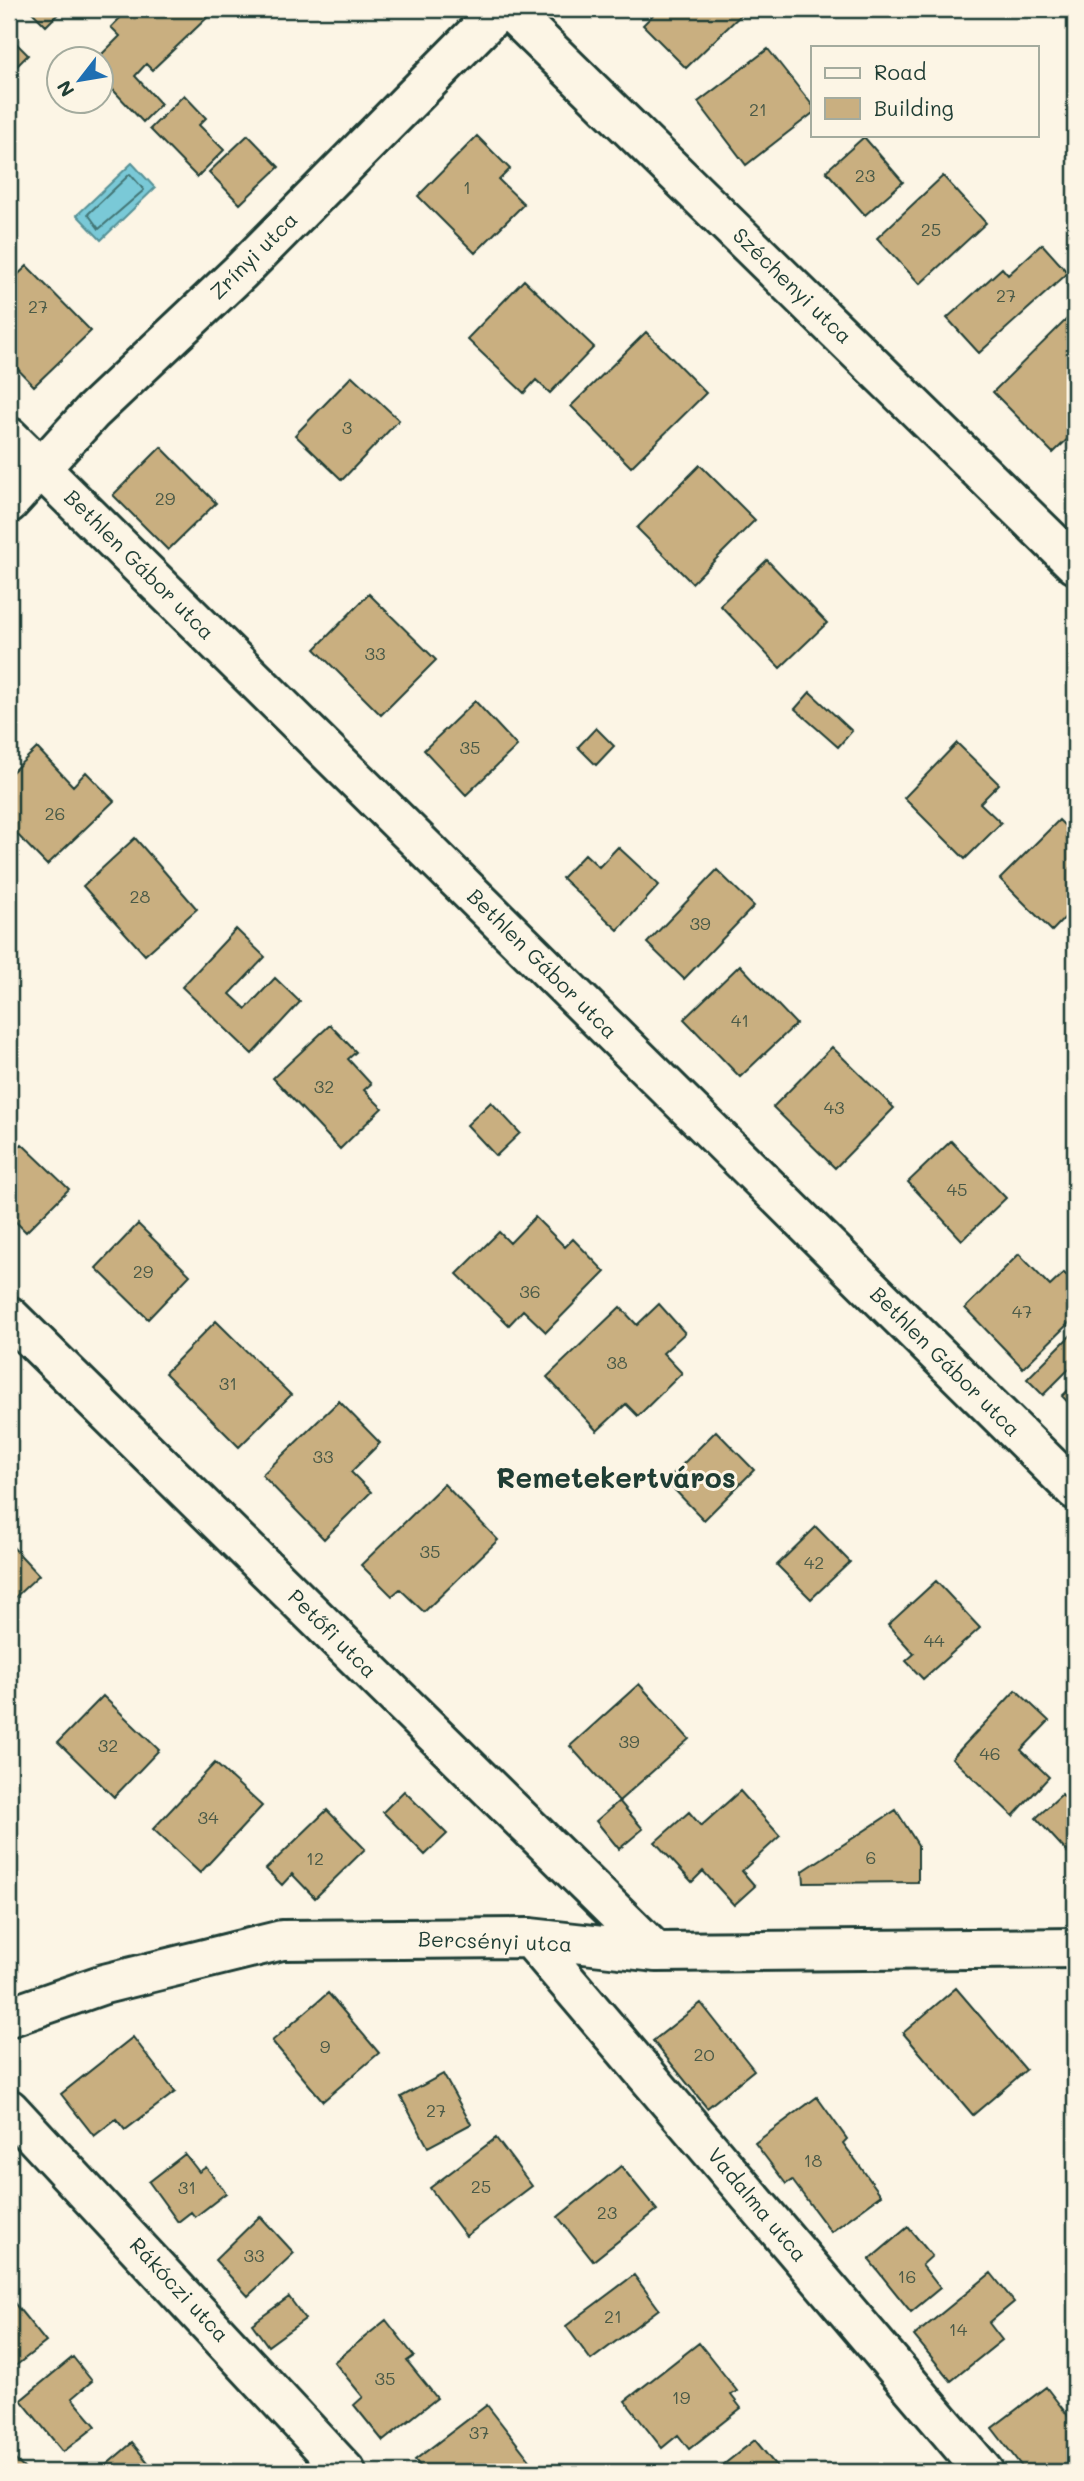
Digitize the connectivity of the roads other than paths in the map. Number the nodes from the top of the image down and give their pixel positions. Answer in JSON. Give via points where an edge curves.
{"nodes":[{"id":1,"x":500,"y":9,"type":"edge"},
{"id":2,"x":509,"y":9,"type":"edge"},
{"id":3,"x":9,"y":437,"type":"edge"},
{"id":4,"x":40,"y":467,"type":"junction"},
{"id":5,"x":9,"y":503,"type":"edge"},
{"id":6,"x":1075,"y":564,"type":"edge"},
{"id":7,"x":9,"y":1316,"type":"edge"},
{"id":8,"x":1075,"y":1490,"type":"edge"},
{"id":9,"x":530,"y":1938,"type":"junction"},
{"id":10,"x":1075,"y":1948,"type":"edge"},
{"id":11,"x":656,"y":1952,"type":"junction"},
{"id":12,"x":9,"y":2017,"type":"edge"},
{"id":13,"x":9,"y":2109,"type":"edge"},
{"id":14,"x":346,"y":2472,"type":"edge"},
{"id":15,"x":984,"y":2472,"type":"edge"}],
"edges":[{"from":1,"to":4,"type":"street","name":"Zrínyi utca"},
{"from":2,"to":6,"type":"street","name":"Széchenyi utca"},
{"from":3,"to":4,"type":"street","name":"Bethlen Gábor utca"},
{"from":4,"to":5,"type":"street","name":"Zrínyi utca"},
{"from":4,"to":8,"type":"street","name":"Bethlen Gábor utca"},
{"from":7,"to":11,"type":"street","name":"Petőfi utca"},
{"from":9,"to":11,"type":"street","name":"Bercsényi utca"},
{"from":9,"to":12,"type":"street","name":"Bercsényi utca","via":[[282,1940],[104,1984]]},
{"from":9,"to":15,"type":"street","name":"Vadalma utca"},
{"from":10,"to":11,"type":"street","name":"Bercsényi utca"},
{"from":13,"to":14,"type":"street","name":"Rákóczi utca"}]}
